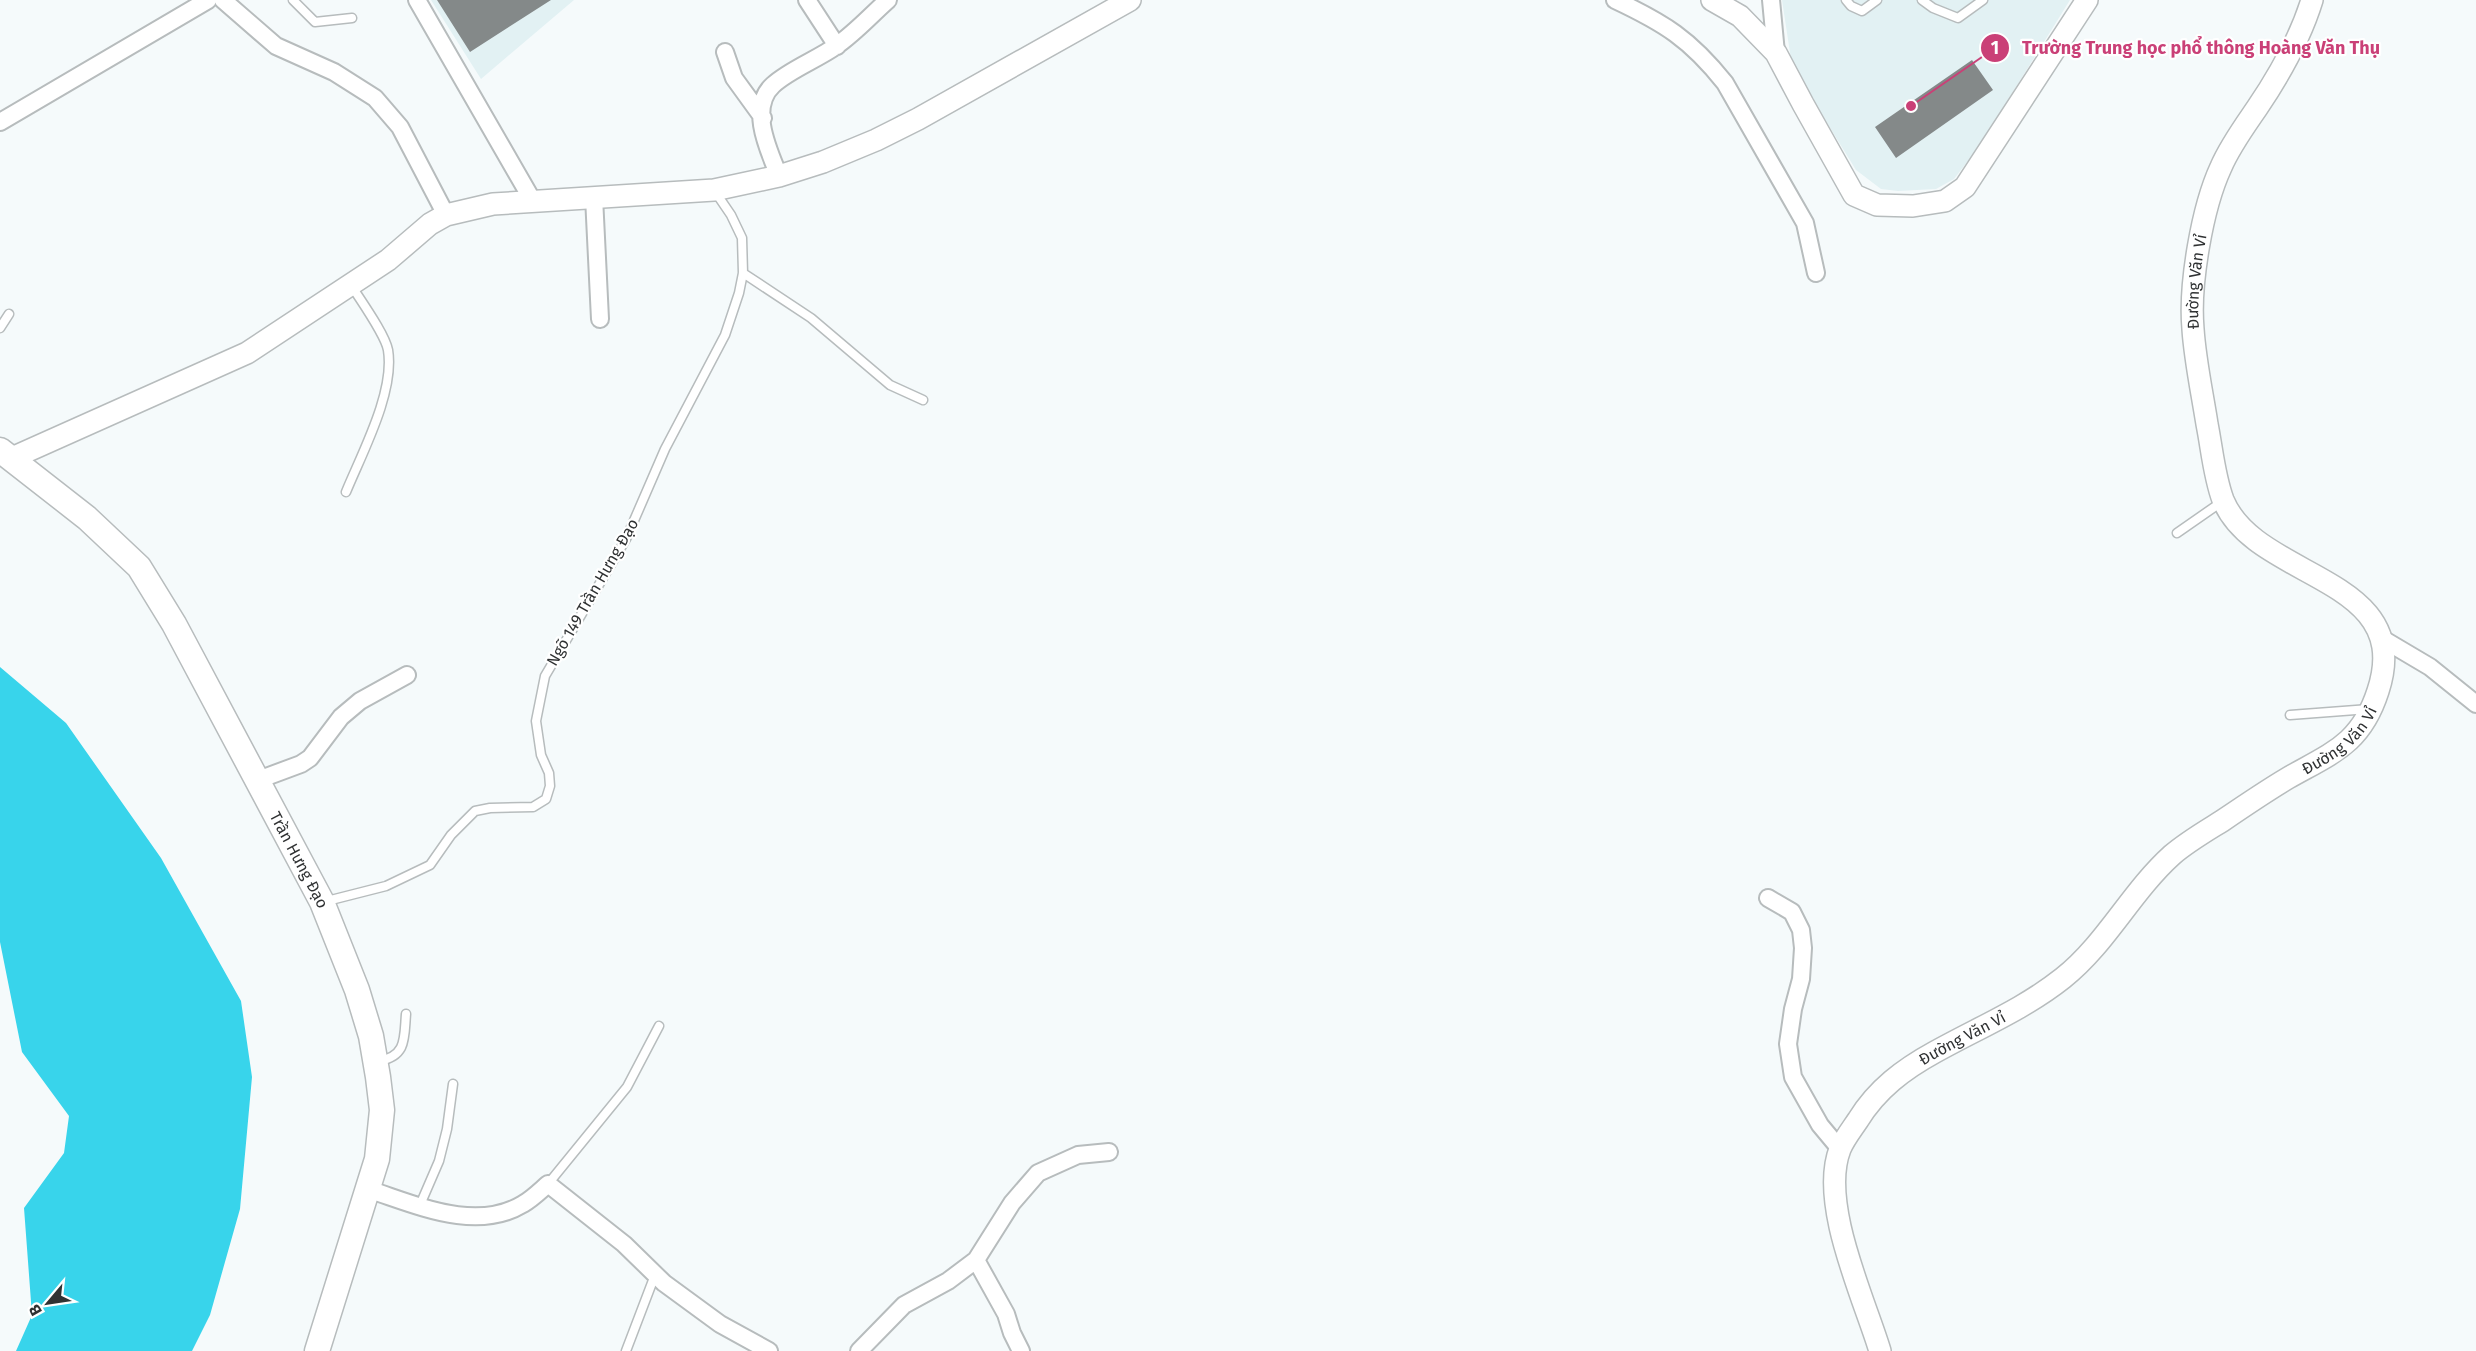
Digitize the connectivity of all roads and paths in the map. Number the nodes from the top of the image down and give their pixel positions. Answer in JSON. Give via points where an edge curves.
{"nodes":[{"id":1,"x":208,"y":0,"type":"edge"},
{"id":2,"x":222,"y":0,"type":"edge"},
{"id":3,"x":293,"y":0,"type":"edge"},
{"id":4,"x":417,"y":0,"type":"edge"},
{"id":5,"x":807,"y":0,"type":"edge"},
{"id":6,"x":888,"y":0,"type":"edge"},
{"id":7,"x":1130,"y":0,"type":"edge"},
{"id":8,"x":1615,"y":0,"type":"edge"},
{"id":9,"x":1712,"y":0,"type":"edge"},
{"id":10,"x":1772,"y":0,"type":"edge"},
{"id":11,"x":1846,"y":0,"type":"edge"},
{"id":12,"x":1877,"y":0,"type":"edge"},
{"id":13,"x":1922,"y":0,"type":"edge"},
{"id":14,"x":1983,"y":0,"type":"edge"},
{"id":15,"x":2086,"y":0,"type":"edge"},
{"id":16,"x":2312,"y":0,"type":"edge"},
{"id":17,"x":352,"y":18,"type":"dead end"},
{"id":18,"x":837,"y":46,"type":"junction"},
{"id":19,"x":725,"y":52,"type":"dead end"},
{"id":20,"x":1776,"y":53,"type":"junction"},
{"id":21,"x":763,"y":118,"type":"junction"},
{"id":22,"x":0,"y":122,"type":"edge"},
{"id":23,"x":778,"y":176,"type":"junction"},
{"id":24,"x":714,"y":190,"type":"junction"},
{"id":25,"x":594,"y":197,"type":"junction"},
{"id":26,"x":534,"y":203,"type":"junction"},
{"id":27,"x":446,"y":215,"type":"junction"},
{"id":28,"x":743,"y":273,"type":"junction"},
{"id":29,"x":1816,"y":273,"type":"dead end"},
{"id":30,"x":351,"y":285,"type":"junction"},
{"id":31,"x":9,"y":314,"type":"dead end"},
{"id":32,"x":600,"y":319,"type":"dead end"},
{"id":33,"x":0,"y":328,"type":"edge"},
{"id":34,"x":923,"y":400,"type":"dead end"},
{"id":35,"x":6,"y":454,"type":"edge"},
{"id":36,"x":346,"y":492,"type":"dead end"},
{"id":37,"x":2224,"y":501,"type":"junction"},
{"id":38,"x":2176,"y":533,"type":"dead end"},
{"id":39,"x":2380,"y":638,"type":"junction"},
{"id":40,"x":407,"y":675,"type":"dead end"},
{"id":41,"x":2476,"y":705,"type":"edge"},
{"id":42,"x":2370,"y":709,"type":"junction"},
{"id":43,"x":2290,"y":715,"type":"dead end"},
{"id":44,"x":258,"y":780,"type":"junction"},
{"id":45,"x":1768,"y":898,"type":"dead end"},
{"id":46,"x":322,"y":902,"type":"junction"},
{"id":47,"x":406,"y":1014,"type":"dead end"},
{"id":48,"x":659,"y":1026,"type":"dead end"},
{"id":49,"x":375,"y":1062,"type":"junction"},
{"id":50,"x":453,"y":1084,"type":"dead end"},
{"id":51,"x":1840,"y":1149,"type":"junction"},
{"id":52,"x":1109,"y":1152,"type":"dead end"},
{"id":53,"x":548,"y":1184,"type":"junction"},
{"id":54,"x":368,"y":1189,"type":"junction"},
{"id":55,"x":420,"y":1205,"type":"junction"},
{"id":56,"x":976,"y":1260,"type":"junction"},
{"id":57,"x":656,"y":1275,"type":"junction"},
{"id":58,"x":317,"y":1351,"type":"edge"},
{"id":59,"x":626,"y":1351,"type":"edge"},
{"id":60,"x":769,"y":1351,"type":"edge"},
{"id":61,"x":859,"y":1351,"type":"edge"},
{"id":62,"x":1022,"y":1351,"type":"edge"},
{"id":63,"x":1880,"y":1351,"type":"edge"}],
"edges":[{"from":1,"to":22,"type":"street"},
{"from":2,"to":27,"type":"street","via":[[276,46],[334,72],[375,98],[400,128]]},
{"from":3,"to":17,"type":"lane","via":[[315,22]]},
{"from":4,"to":26,"type":"street"},
{"from":5,"to":18,"type":"street"},
{"from":6,"to":18,"type":"street"},
{"from":7,"to":23,"type":"street","via":[[876,140]]},
{"from":8,"to":29,"type":"street","via":[[1660,22],[1702,56],[1725,83],[1805,223]]},
{"from":9,"to":20,"type":"street","via":[[1740,16]]},
{"from":10,"to":20,"type":"street"},
{"from":11,"to":12,"type":"lane","via":[[1862,11]]},
{"from":13,"to":14,"type":"lane","via":[[1958,18]]},
{"from":15,"to":20,"type":"street","via":[[1965,187],[1945,201],[1914,206],[1876,205],[1854,195]]},
{"from":16,"to":37,"type":"street","name":"Đường Văn Vỉ","via":[[2296,43],[2221,167],[2205,218],[2192,293],[2192,328],[2216,477]]},
{"from":18,"to":21,"type":"street","via":[[773,85],[765,97]]},
{"from":19,"to":21,"type":"street","via":[[734,78]]},
{"from":21,"to":23,"type":"street","via":[[764,138]]},
{"from":23,"to":24,"type":"street"},
{"from":24,"to":25,"type":"street"},
{"from":24,"to":28,"type":"lane","name":"Ngõ 149 Trần Hưng Đạo","via":[[742,238]]},
{"from":25,"to":26,"type":"street"},
{"from":25,"to":32,"type":"street"},
{"from":26,"to":27,"type":"street","via":[[493,204]]},
{"from":27,"to":30,"type":"street"},
{"from":28,"to":34,"type":"lane","via":[[811,318],[890,385]]},
{"from":28,"to":46,"type":"lane","name":"Ngõ 149 Trần Hưng Đạo","via":[[725,335],[665,449],[626,539],[544,676],[536,721],[541,755],[549,773],[546,799],[532,807],[475,811],[430,865],[386,886]]},
{"from":30,"to":35,"type":"street","via":[[247,353]]},
{"from":30,"to":36,"type":"lane","via":[[388,348],[389,369],[379,413]]},
{"from":31,"to":33,"type":"lane"},
{"from":35,"to":44,"type":"main road","name":"Trần Hưng Đạo","via":[[87,518],[139,567]]},
{"from":37,"to":38,"type":"lane"},
{"from":37,"to":39,"type":"street","name":"Đường Văn Vỉ","via":[[2249,537],[2360,604],[2377,626]]},
{"from":39,"to":41,"type":"street","via":[[2430,667]]},
{"from":39,"to":42,"type":"street","name":"Đường Văn Vỉ","via":[[2384,651],[2379,689]]},
{"from":40,"to":44,"type":"street","via":[[360,700],[341,717],[310,758]]},
{"from":42,"to":43,"type":"lane"},
{"from":42,"to":51,"type":"street","name":"Đường Văn Vỉ","via":[[2351,740],[2331,756],[2287,778],[2173,854],[2090,953],[2052,986],[1909,1066],[1865,1108]]},
{"from":44,"to":46,"type":"main road","name":"Trần Hưng Đạo"},
{"from":45,"to":51,"type":"street","via":[[1792,912],[1801,930],[1801,979],[1788,1044],[1793,1077],[1820,1125]]},
{"from":46,"to":49,"type":"main road","name":"Trần Hưng Đạo","via":[[357,990]]},
{"from":47,"to":49,"type":"lane","via":[[400,1052]]},
{"from":48,"to":53,"type":"lane","via":[[627,1087]]},
{"from":49,"to":54,"type":"main road","name":"Trần Hưng Đạo","via":[[381,1110],[377,1159]]},
{"from":50,"to":55,"type":"lane","via":[[439,1161]]},
{"from":51,"to":63,"type":"street","name":"Đường Văn Vỉ","via":[[1834,1176],[1836,1203],[1845,1246]]},
{"from":52,"to":56,"type":"street","via":[[1078,1155],[1038,1173],[1012,1203]]},
{"from":53,"to":55,"type":"street","via":[[525,1204],[494,1215],[460,1216]]},
{"from":53,"to":57,"type":"street","via":[[624,1244]]},
{"from":54,"to":55,"type":"street"},
{"from":54,"to":58,"type":"main road","name":"Trần Hưng Đạo"},
{"from":56,"to":61,"type":"street","via":[[904,1305]]},
{"from":56,"to":62,"type":"street"},
{"from":57,"to":59,"type":"lane"},
{"from":57,"to":60,"type":"street","via":[[720,1323]]}]}
